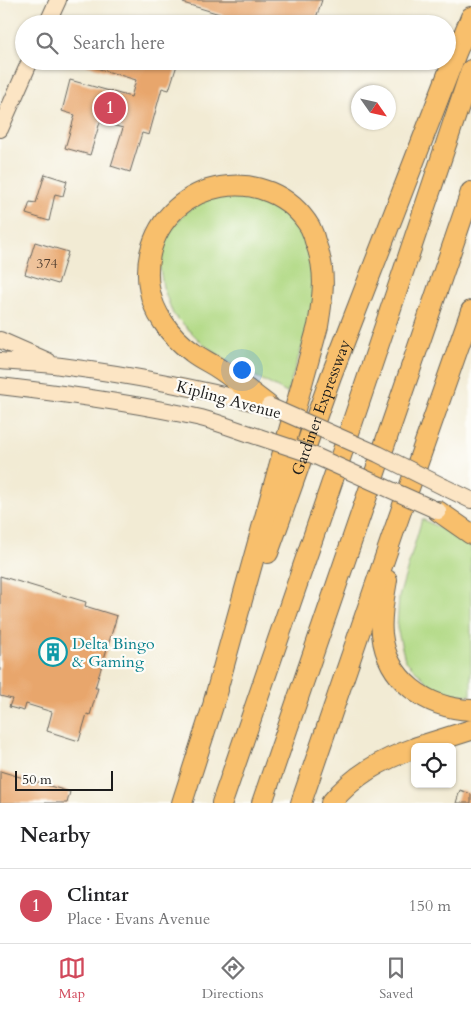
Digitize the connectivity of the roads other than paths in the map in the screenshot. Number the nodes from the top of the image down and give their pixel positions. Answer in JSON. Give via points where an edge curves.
{"nodes":[{"id":1,"x":58,"y":0,"type":"edge"},
{"id":2,"x":51,"y":15,"type":"edge"},
{"id":3,"x":471,"y":17,"type":"edge"},
{"id":4,"x":456,"y":53,"type":"edge"},
{"id":5,"x":26,"y":70,"type":"edge"},
{"id":6,"x":449,"y":70,"type":"edge"},
{"id":7,"x":471,"y":70,"type":"edge"},
{"id":8,"x":0,"y":129,"type":"edge"},
{"id":9,"x":471,"y":192,"type":"edge"},
{"id":10,"x":471,"y":311,"type":"edge"},
{"id":11,"x":0,"y":340,"type":"edge"},
{"id":12,"x":0,"y":362,"type":"edge"},
{"id":13,"x":59,"y":365,"type":"junction"},
{"id":14,"x":0,"y":386,"type":"edge"},
{"id":15,"x":269,"y":406,"type":"junction"},
{"id":16,"x":471,"y":500,"type":"edge"},
{"id":17,"x":438,"y":511,"type":"junction"},
{"id":18,"x":471,"y":526,"type":"edge"},
{"id":19,"x":394,"y":531,"type":"junction"},
{"id":20,"x":471,"y":534,"type":"edge"},
{"id":21,"x":214,"y":701,"type":"junction"},
{"id":22,"x":471,"y":710,"type":"edge"},
{"id":23,"x":471,"y":730,"type":"edge"},
{"id":24,"x":429,"y":743,"type":"edge"},
{"id":25,"x":411,"y":749,"type":"edge"},
{"id":26,"x":182,"y":803,"type":"edge"},
{"id":27,"x":222,"y":803,"type":"edge"},
{"id":28,"x":262,"y":803,"type":"edge"},
{"id":29,"x":301,"y":803,"type":"edge"},
{"id":30,"x":331,"y":803,"type":"edge"}],
"edges":[{"from":1,"to":2,"type":"main road"},
{"from":3,"to":4,"type":"highway","name":"Gardiner Expressway"},
{"from":5,"to":8,"type":"main road"},
{"from":6,"to":21,"type":"highway","name":"Gardiner Expressway","via":[[331,376]]},
{"from":7,"to":27,"type":"highway","name":"Gardiner Expressway"},
{"from":9,"to":28,"type":"highway"},
{"from":10,"to":19,"type":"highway"},
{"from":11,"to":13,"type":"main road"},
{"from":12,"to":13,"type":"main road","name":"Kipling Avenue"},
{"from":13,"to":15,"type":"main road","name":"Kipling Avenue","via":[[157,380]]},
{"from":14,"to":17,"type":"main road","name":"Kipling Avenue","bridge":true,"via":[[202,418],[313,456]]},
{"from":15,"to":16,"type":"main road","name":"Kipling Avenue","bridge":true},
{"from":15,"to":21,"type":"highway","via":[[192,352],[163,323],[153,306],[147,266],[160,226],[176,207],[212,188],[242,185],[278,195],[310,227],[324,280],[318,326]]},
{"from":17,"to":18,"type":"main road","name":"Kipling Avenue"},
{"from":17,"to":20,"type":"highway"},
{"from":19,"to":22,"type":"highway","via":[[382,617],[384,649],[390,664],[400,678],[429,700]]},
{"from":19,"to":29,"type":"highway"},
{"from":21,"to":26,"type":"highway","name":"Gardiner Expressway"},
{"from":23,"to":24,"type":"highway"},
{"from":25,"to":30,"type":"highway","via":[[359,776]]}]}
